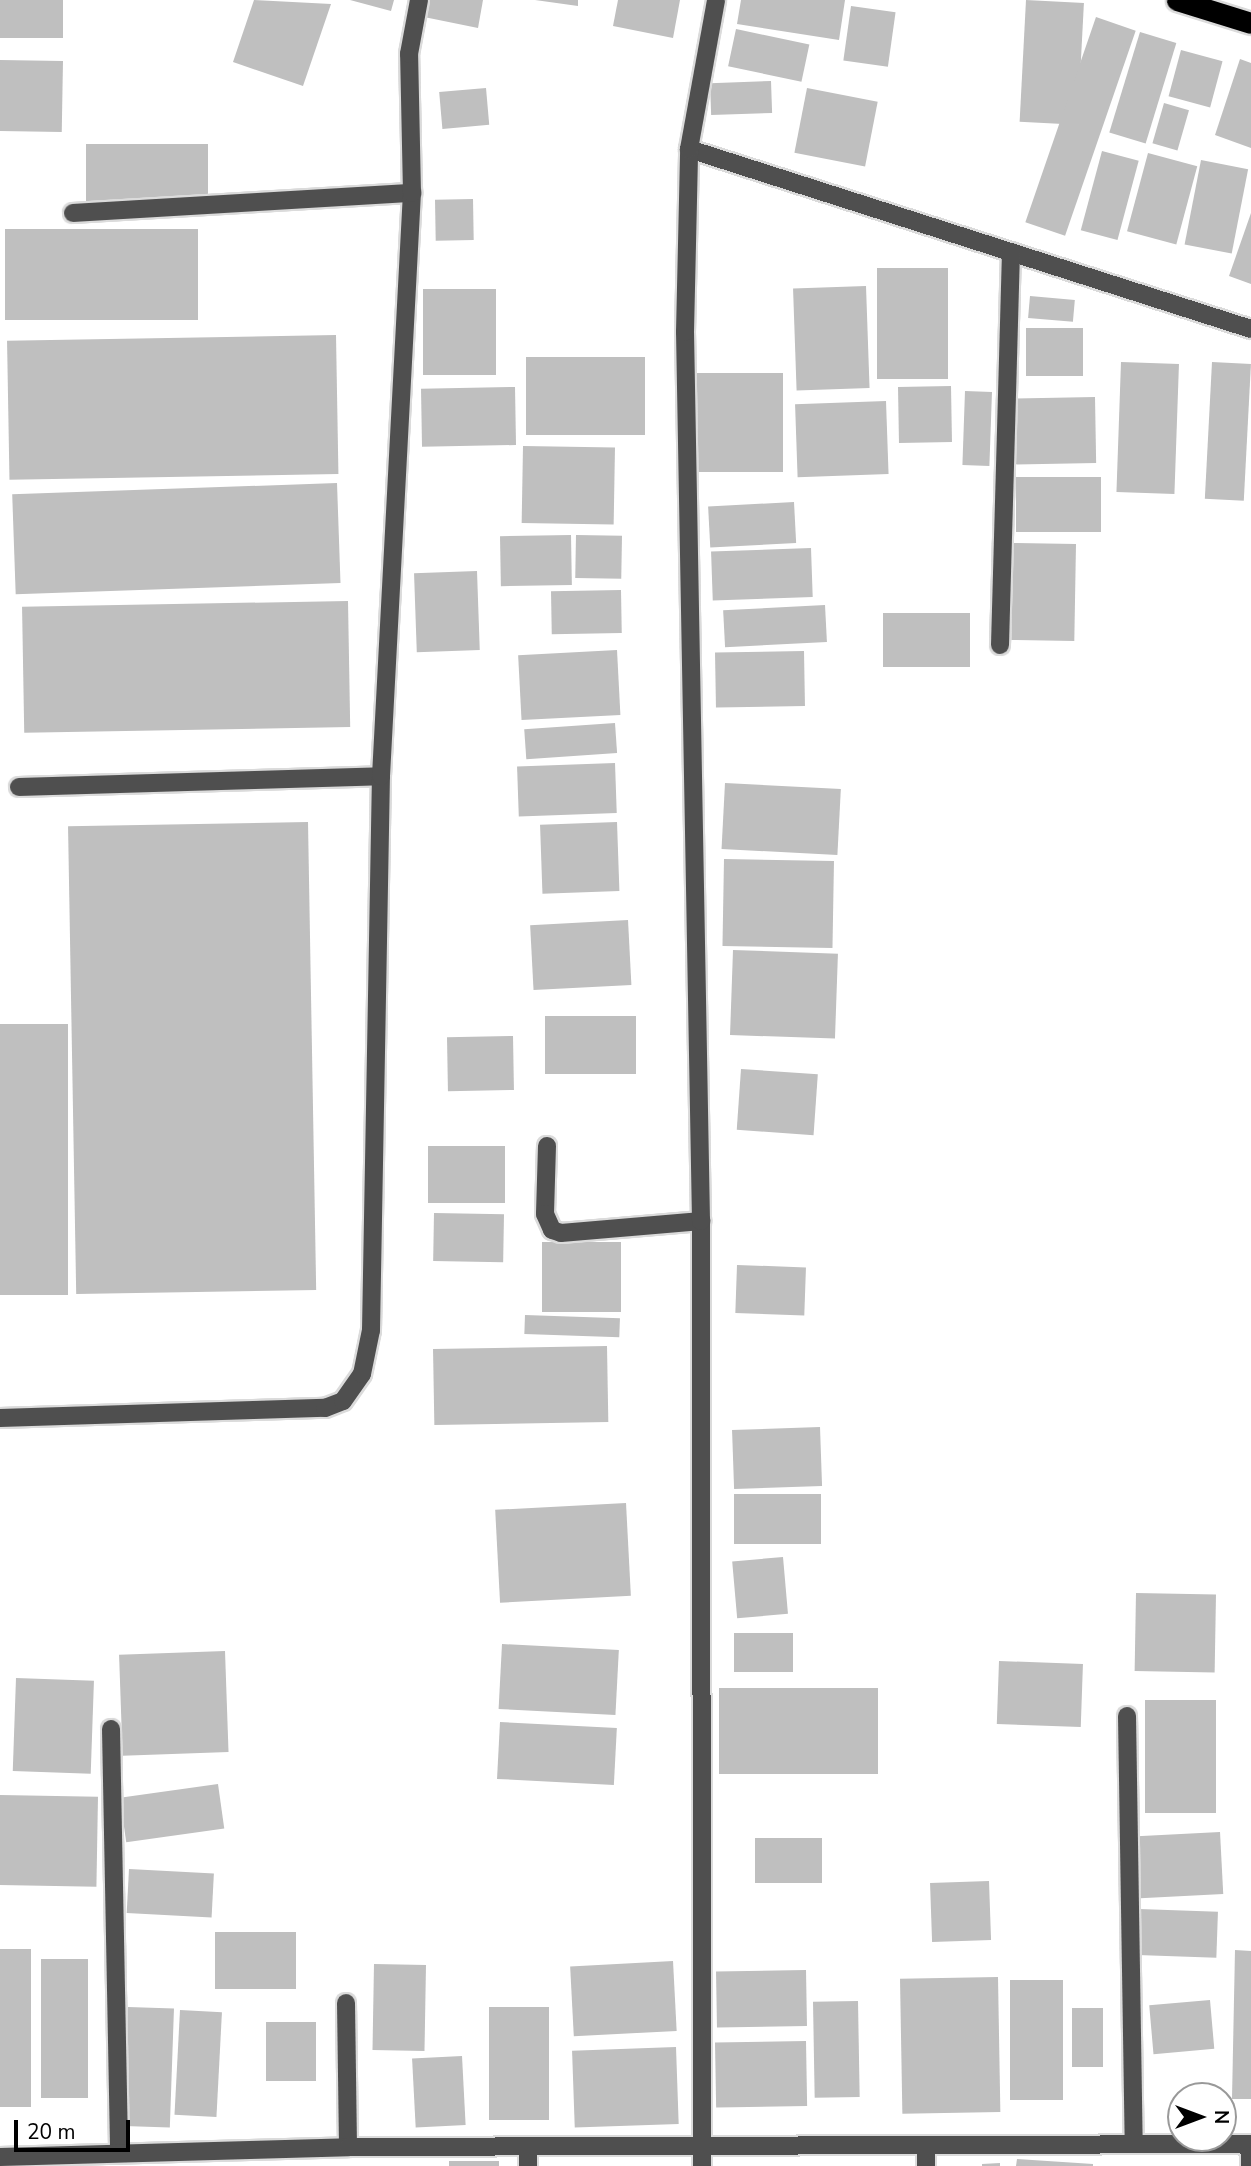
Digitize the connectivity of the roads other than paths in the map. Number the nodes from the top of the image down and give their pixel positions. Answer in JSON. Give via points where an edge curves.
{"nodes":[{"id":1,"x":419,"y":0,"type":"edge"},
{"id":2,"x":716,"y":0,"type":"edge"},
{"id":3,"x":1177,"y":0,"type":"edge"},
{"id":4,"x":1251,"y":23,"type":"edge"},
{"id":5,"x":689,"y":149,"type":"junction"},
{"id":6,"x":412,"y":193,"type":"junction"},
{"id":7,"x":73,"y":213,"type":"dead end"},
{"id":8,"x":1011,"y":252,"type":"junction"},
{"id":9,"x":1251,"y":329,"type":"edge"},
{"id":10,"x":1000,"y":645,"type":"dead end"},
{"id":11,"x":381,"y":776,"type":"junction"},
{"id":12,"x":19,"y":787,"type":"dead end"},
{"id":13,"x":547,"y":1146,"type":"dead end"},
{"id":14,"x":701,"y":1221,"type":"junction"},
{"id":15,"x":0,"y":1418,"type":"edge"},
{"id":16,"x":1127,"y":1716,"type":"dead end"},
{"id":17,"x":111,"y":1729,"type":"dead end"},
{"id":18,"x":346,"y":2003,"type":"dead end"},
{"id":19,"x":1134,"y":2143,"type":"junction"},
{"id":20,"x":1250,"y":2144,"type":"edge"},
{"id":21,"x":348,"y":2147,"type":"junction"},
{"id":22,"x":702,"y":2147,"type":"junction"},
{"id":23,"x":926,"y":2147,"type":"junction"},
{"id":24,"x":119,"y":2153,"type":"junction"},
{"id":25,"x":0,"y":2157,"type":"edge"},
{"id":26,"x":413,"y":2157,"type":"edge"},
{"id":27,"x":528,"y":2157,"type":"edge"},
{"id":28,"x":168,"y":2159,"type":"edge"},
{"id":29,"x":79,"y":2160,"type":"edge"},
{"id":30,"x":702,"y":2166,"type":"edge"},
{"id":31,"x":926,"y":2166,"type":"edge"},
{"id":32,"x":1250,"y":2166,"type":"edge"}],
"edges":[{"from":1,"to":6,"type":"street","via":[[409,54]]},
{"from":2,"to":5,"type":"street"},
{"from":3,"to":4,"type":"highway"},
{"from":5,"to":8,"type":"street"},
{"from":5,"to":14,"type":"street","via":[[685,332]]},
{"from":6,"to":7,"type":"street"},
{"from":6,"to":11,"type":"street"},
{"from":8,"to":9,"type":"street"},
{"from":8,"to":10,"type":"street"},
{"from":11,"to":12,"type":"street"},
{"from":11,"to":15,"type":"street","via":[[371,1331],[362,1374],[343,1401],[325,1408]]},
{"from":13,"to":14,"type":"street","via":[[545,1214],[552,1230],[561,1233]]},
{"from":14,"to":22,"type":"street"},
{"from":16,"to":19,"type":"street"},
{"from":17,"to":24,"type":"street"},
{"from":18,"to":21,"type":"street"},
{"from":19,"to":20,"type":"street"},
{"from":19,"to":23,"type":"street"},
{"from":20,"to":32,"type":"street"},
{"from":21,"to":26,"type":"street"},
{"from":21,"to":28,"type":"street"},
{"from":22,"to":23,"type":"street"},
{"from":22,"to":27,"type":"street"},
{"from":22,"to":30,"type":"street"},
{"from":23,"to":31,"type":"street"},
{"from":24,"to":28,"type":"street"},
{"from":24,"to":29,"type":"street"},
{"from":25,"to":29,"type":"street"},
{"from":26,"to":27,"type":"street"}]}
